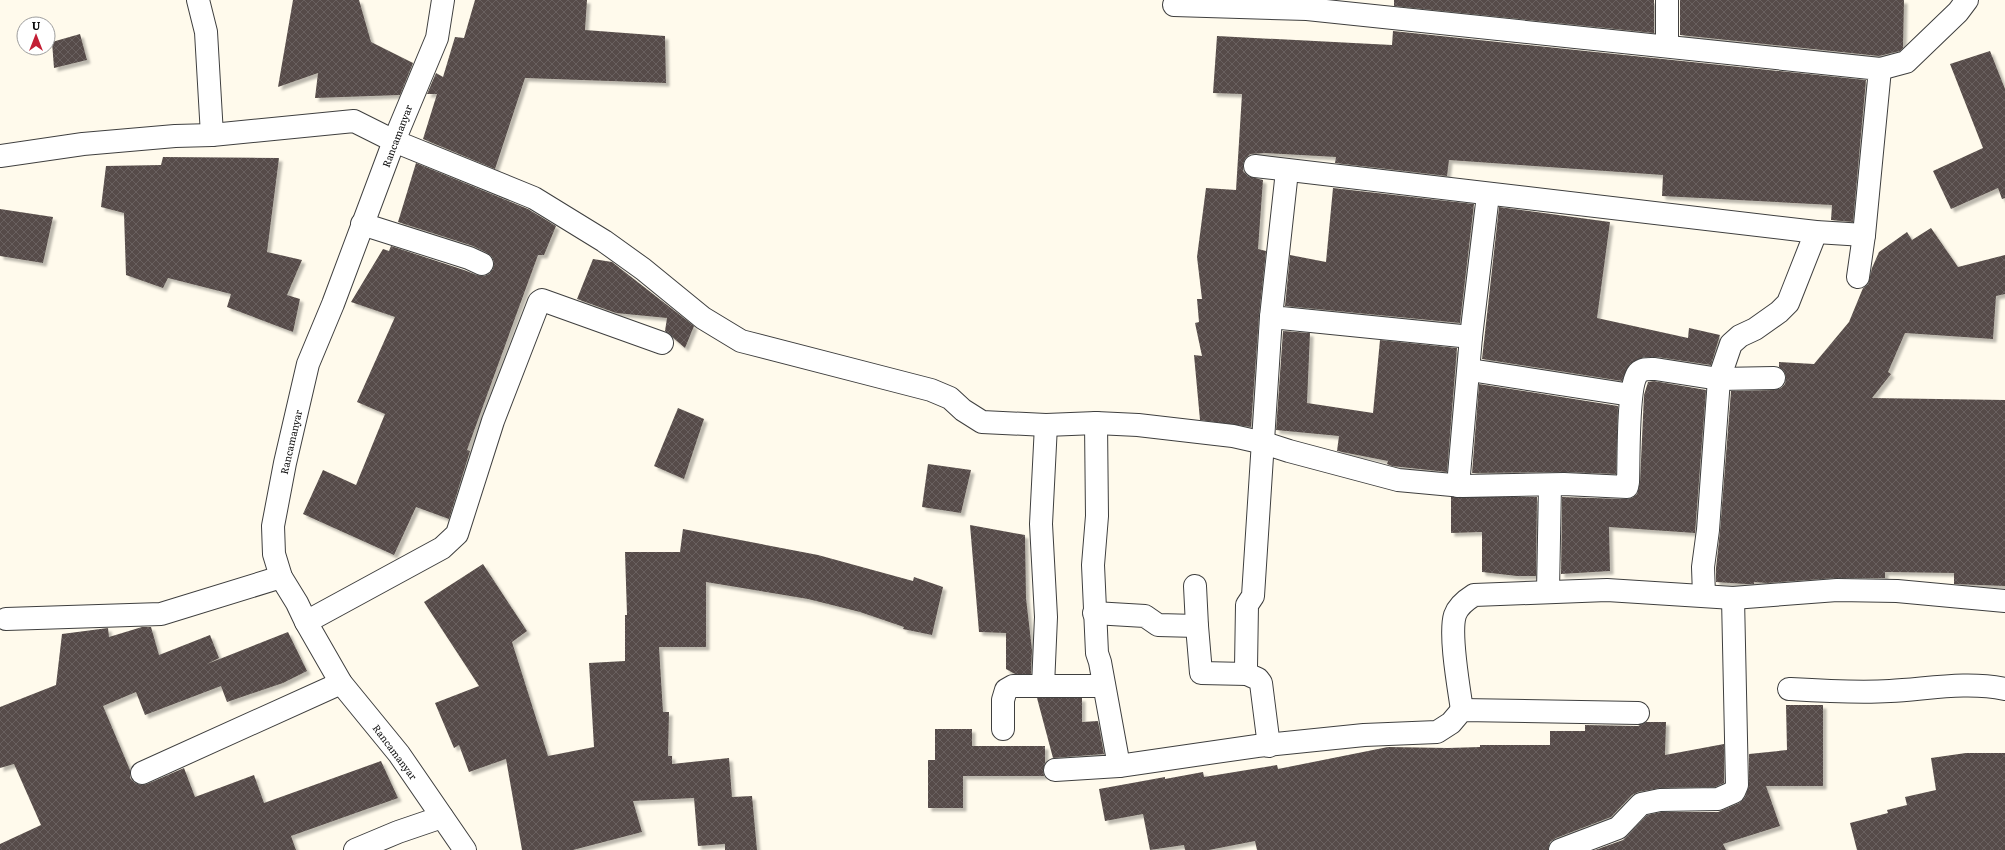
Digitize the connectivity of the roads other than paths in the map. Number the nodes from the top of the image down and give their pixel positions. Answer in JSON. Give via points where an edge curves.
{"nodes":[{"id":1,"x":198,"y":0,"type":"edge"},
{"id":2,"x":444,"y":0,"type":"edge"},
{"id":3,"x":1667,"y":0,"type":"edge"},
{"id":4,"x":1967,"y":0,"type":"edge"},
{"id":5,"x":1308,"y":4,"type":"edge"},
{"id":6,"x":1174,"y":5,"type":"dead end"},
{"id":7,"x":1667,"y":45,"type":"junction"},
{"id":8,"x":1880,"y":69,"type":"junction"},
{"id":9,"x":212,"y":135,"type":"junction"},
{"id":10,"x":394,"y":141,"type":"junction"},
{"id":11,"x":0,"y":156,"type":"edge"},
{"id":12,"x":1255,"y":166,"type":"dead end"},
{"id":13,"x":1287,"y":170,"type":"junction"},
{"id":14,"x":1488,"y":194,"type":"junction"},
{"id":15,"x":362,"y":224,"type":"junction"},
{"id":16,"x":1816,"y":232,"type":"junction"},
{"id":17,"x":1864,"y":234,"type":"junction"},
{"id":18,"x":482,"y":264,"type":"dead end"},
{"id":19,"x":1858,"y":277,"type":"dead end"},
{"id":20,"x":1271,"y":318,"type":"junction"},
{"id":21,"x":1471,"y":338,"type":"junction"},
{"id":22,"x":662,"y":343,"type":"dead end"},
{"id":23,"x":1470,"y":370,"type":"junction"},
{"id":24,"x":1774,"y":378,"type":"dead end"},
{"id":25,"x":1719,"y":379,"type":"junction"},
{"id":26,"x":1631,"y":395,"type":"junction"},
{"id":27,"x":1096,"y":423,"type":"junction"},
{"id":28,"x":1046,"y":425,"type":"junction"},
{"id":29,"x":1264,"y":443,"type":"junction"},
{"id":30,"x":1550,"y":485,"type":"junction"},
{"id":31,"x":1458,"y":486,"type":"junction"},
{"id":32,"x":281,"y":577,"type":"junction"},
{"id":33,"x":1195,"y":586,"type":"dead end"},
{"id":34,"x":1548,"y":591,"type":"junction"},
{"id":35,"x":1704,"y":595,"type":"junction"},
{"id":36,"x":1733,"y":598,"type":"junction"},
{"id":37,"x":2005,"y":601,"type":"edge"},
{"id":38,"x":1094,"y":612,"type":"junction"},
{"id":39,"x":6,"y":619,"type":"dead end"},
{"id":40,"x":306,"y":622,"type":"junction"},
{"id":41,"x":1196,"y":626,"type":"junction"},
{"id":42,"x":1247,"y":674,"type":"junction"},
{"id":43,"x":341,"y":684,"type":"junction"},
{"id":44,"x":1043,"y":686,"type":"junction"},
{"id":45,"x":1104,"y":686,"type":"junction"},
{"id":46,"x":1789,"y":689,"type":"dead end"},
{"id":47,"x":2005,"y":689,"type":"edge"},
{"id":48,"x":1462,"y":710,"type":"junction"},
{"id":49,"x":1638,"y":713,"type":"dead end"},
{"id":50,"x":1003,"y":729,"type":"dead end"},
{"id":51,"x":1268,"y":746,"type":"junction"},
{"id":52,"x":1119,"y":766,"type":"junction"},
{"id":53,"x":1055,"y":770,"type":"dead end"},
{"id":54,"x":142,"y":773,"type":"dead end"},
{"id":55,"x":442,"y":817,"type":"junction"},
{"id":56,"x":355,"y":850,"type":"edge"},
{"id":57,"x":465,"y":850,"type":"edge"},
{"id":58,"x":1560,"y":850,"type":"edge"}],
"edges":[{"from":1,"to":9,"type":"street","via":[[206,32]]},
{"from":2,"to":10,"type":"street","name":"Rancamanyar","via":[[437,38]]},
{"from":3,"to":7,"type":"street"},
{"from":4,"to":8,"type":"street","via":[[1958,12],[1906,62]]},
{"from":5,"to":6,"type":"street"},
{"from":5,"to":7,"type":"street","via":[[1508,31]]},
{"from":7,"to":8,"type":"street"},
{"from":8,"to":17,"type":"street"},
{"from":9,"to":10,"type":"street","via":[[354,121]]},
{"from":9,"to":11,"type":"street","via":[[84,144]]},
{"from":10,"to":15,"type":"street","name":"Rancamanyar"},
{"from":10,"to":28,"type":"street","via":[[534,198],[604,241],[703,318],[741,341],[931,390],[950,398],[982,422]]},
{"from":12,"to":13,"type":"street"},
{"from":13,"to":14,"type":"street"},
{"from":13,"to":20,"type":"street"},
{"from":14,"to":16,"type":"street"},
{"from":14,"to":21,"type":"street"},
{"from":15,"to":18,"type":"street"},
{"from":15,"to":32,"type":"street","name":"Rancamanyar","via":[[308,364],[299,402],[273,526],[274,554]]},
{"from":16,"to":17,"type":"street"},
{"from":16,"to":25,"type":"street","via":[[1788,303],[1779,312],[1731,344]]},
{"from":17,"to":19,"type":"street"},
{"from":20,"to":21,"type":"street"},
{"from":20,"to":29,"type":"street"},
{"from":21,"to":23,"type":"street"},
{"from":22,"to":40,"type":"street","via":[[542,300],[539,302],[493,421],[457,534],[442,548]]},
{"from":23,"to":26,"type":"street"},
{"from":23,"to":31,"type":"street"},
{"from":24,"to":25,"type":"street"},
{"from":25,"to":26,"type":"street","via":[[1646,368],[1637,374]]},
{"from":25,"to":35,"type":"street","via":[[1703,567]]},
{"from":26,"to":30,"type":"street","via":[[1627,487]]},
{"from":27,"to":28,"type":"street"},
{"from":27,"to":29,"type":"street","via":[[1233,436]]},
{"from":27,"to":38,"type":"street","via":[[1097,516],[1092,565]]},
{"from":28,"to":44,"type":"street","via":[[1040,524],[1046,617]]},
{"from":29,"to":31,"type":"street","via":[[1398,480]]},
{"from":29,"to":42,"type":"street","via":[[1253,596],[1247,604]]},
{"from":30,"to":31,"type":"street"},
{"from":30,"to":34,"type":"street"},
{"from":32,"to":39,"type":"street","via":[[161,614]]},
{"from":32,"to":40,"type":"street","name":"Rancamanyar"},
{"from":33,"to":41,"type":"street"},
{"from":34,"to":35,"type":"street","via":[[1607,590]]},
{"from":34,"to":48,"type":"street","via":[[1474,595],[1461,604],[1454,616],[1454,633]]},
{"from":35,"to":36,"type":"street"},
{"from":36,"to":37,"type":"street","via":[[1837,590],[1897,591]]},
{"from":36,"to":58,"type":"street","via":[[1737,785],[1734,792],[1718,799],[1660,800],[1641,804],[1618,828]]},
{"from":38,"to":41,"type":"street","via":[[1144,616],[1158,625]]},
{"from":38,"to":45,"type":"street","via":[[1096,653]]},
{"from":40,"to":43,"type":"street","name":"Rancamanyar"},
{"from":41,"to":42,"type":"street","via":[[1200,673]]},
{"from":42,"to":51,"type":"street","via":[[1258,679],[1261,684]]},
{"from":43,"to":54,"type":"street"},
{"from":43,"to":55,"type":"street","name":"Rancamanyar","via":[[399,754]]},
{"from":44,"to":45,"type":"street"},
{"from":44,"to":50,"type":"street","via":[[1012,686],[1006,690],[1003,700]]},
{"from":45,"to":52,"type":"street"},
{"from":46,"to":47,"type":"street","via":[[1837,692],[1992,686]]},
{"from":48,"to":49,"type":"street"},
{"from":48,"to":51,"type":"street","via":[[1451,724],[1436,732],[1364,735]]},
{"from":51,"to":52,"type":"street"},
{"from":52,"to":53,"type":"street"},
{"from":55,"to":56,"type":"street"},
{"from":55,"to":57,"type":"street","name":"Rancamanyar"}]}
